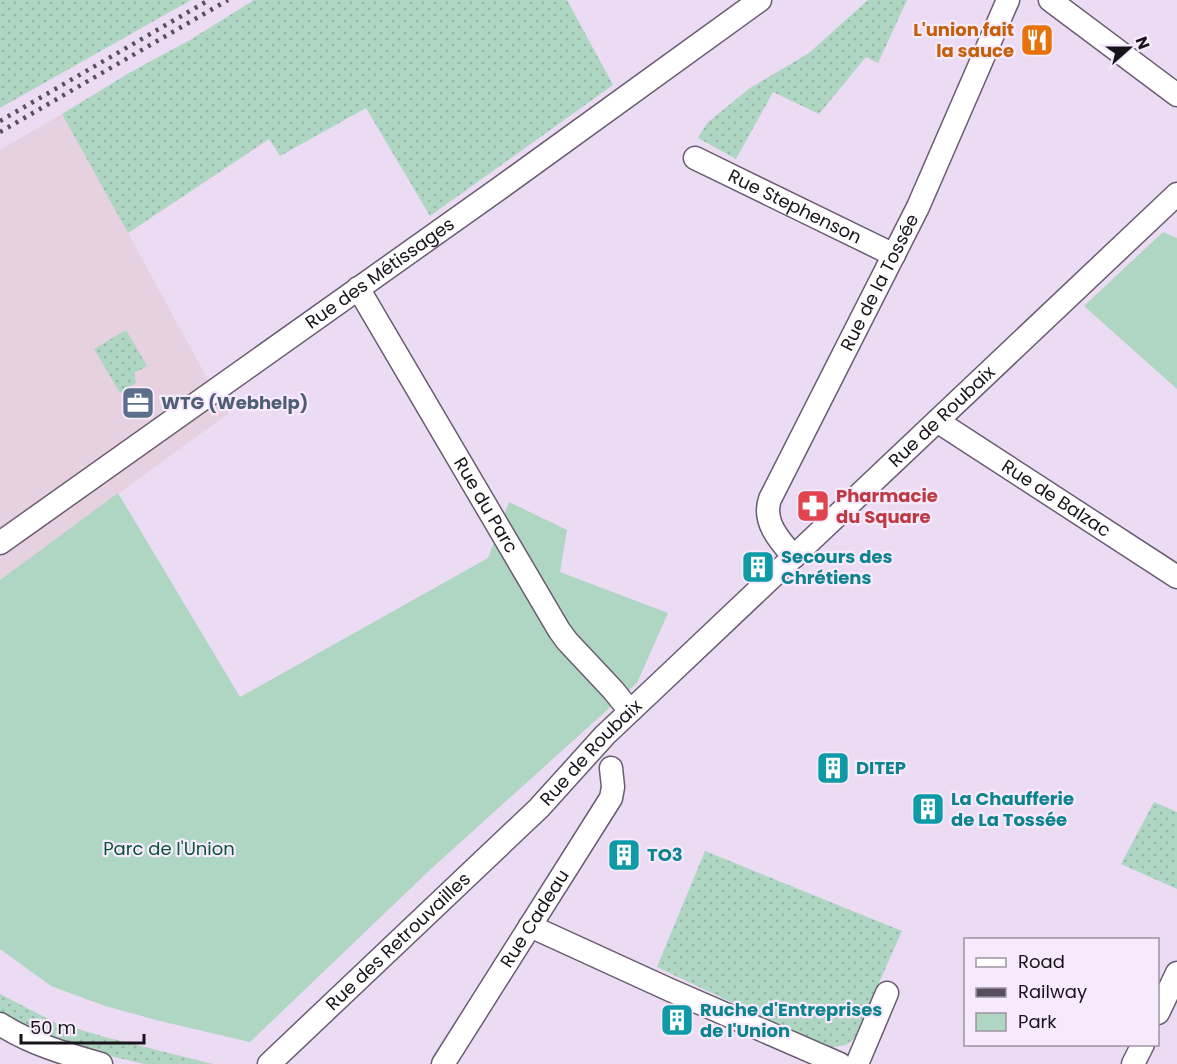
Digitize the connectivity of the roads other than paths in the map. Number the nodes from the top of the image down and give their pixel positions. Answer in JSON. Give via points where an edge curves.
{"nodes":[{"id":1,"x":760,"y":0,"type":"edge"},
{"id":2,"x":1008,"y":0,"type":"edge"},
{"id":3,"x":1050,"y":0,"type":"edge"},
{"id":4,"x":1177,"y":95,"type":"edge"},
{"id":5,"x":695,"y":158,"type":"dead end"},
{"id":6,"x":1177,"y":194,"type":"edge"},
{"id":7,"x":894,"y":255,"type":"junction"},
{"id":8,"x":358,"y":288,"type":"junction"},
{"id":9,"x":937,"y":421,"type":"junction"},
{"id":10,"x":0,"y":543,"type":"edge"},
{"id":11,"x":794,"y":557,"type":"junction"},
{"id":12,"x":1177,"y":577,"type":"edge"},
{"id":13,"x":630,"y":711,"type":"junction"},
{"id":14,"x":610,"y":768,"type":"dead end"},
{"id":15,"x":529,"y":818,"type":"joint"},
{"id":16,"x":530,"y":926,"type":"junction"},
{"id":17,"x":1176,"y":980,"type":"edge"},
{"id":18,"x":887,"y":993,"type":"dead end"},
{"id":19,"x":1159,"y":1011,"type":"edge"},
{"id":20,"x":0,"y":1024,"type":"edge"},
{"id":21,"x":1142,"y":1046,"type":"edge"},
{"id":22,"x":100,"y":1064,"type":"edge"},
{"id":23,"x":269,"y":1064,"type":"edge"},
{"id":24,"x":443,"y":1064,"type":"edge"},
{"id":25,"x":840,"y":1064,"type":"edge"},
{"id":26,"x":857,"y":1064,"type":"edge"},
{"id":27,"x":1133,"y":1064,"type":"edge"}],
"edges":[{"from":1,"to":8,"type":"street","name":"Rue des Métissages"},
{"from":2,"to":7,"type":"street","name":"Rue de la Tossée"},
{"from":3,"to":4,"type":"street"},
{"from":5,"to":7,"type":"street","name":"Rue Stephenson"},
{"from":6,"to":9,"type":"street","name":"Rue de Roubaix"},
{"from":7,"to":11,"type":"street","name":"Rue de la Tossée","via":[[768,505],[773,529]]},
{"from":8,"to":10,"type":"street","name":"Rue des Métissages"},
{"from":8,"to":13,"type":"street","name":"Rue du Parc","via":[[559,630]]},
{"from":9,"to":11,"type":"street","name":"Rue de Roubaix"},
{"from":9,"to":12,"type":"street","name":"Rue de Balzac"},
{"from":11,"to":13,"type":"street","name":"Rue de Roubaix"},
{"from":13,"to":15,"type":"street","name":"Rue de Roubaix"},
{"from":14,"to":16,"type":"street","name":"Rue Cadeau","via":[[611,798]]},
{"from":15,"to":23,"type":"street","name":"Rue des Retrouvailles"},
{"from":16,"to":24,"type":"street","name":"Rue Cadeau"},
{"from":16,"to":25,"type":"street"},
{"from":17,"to":19,"type":"street"},
{"from":18,"to":26,"type":"street"},
{"from":20,"to":22,"type":"street","via":[[28,1040]]},
{"from":21,"to":27,"type":"street"}]}
